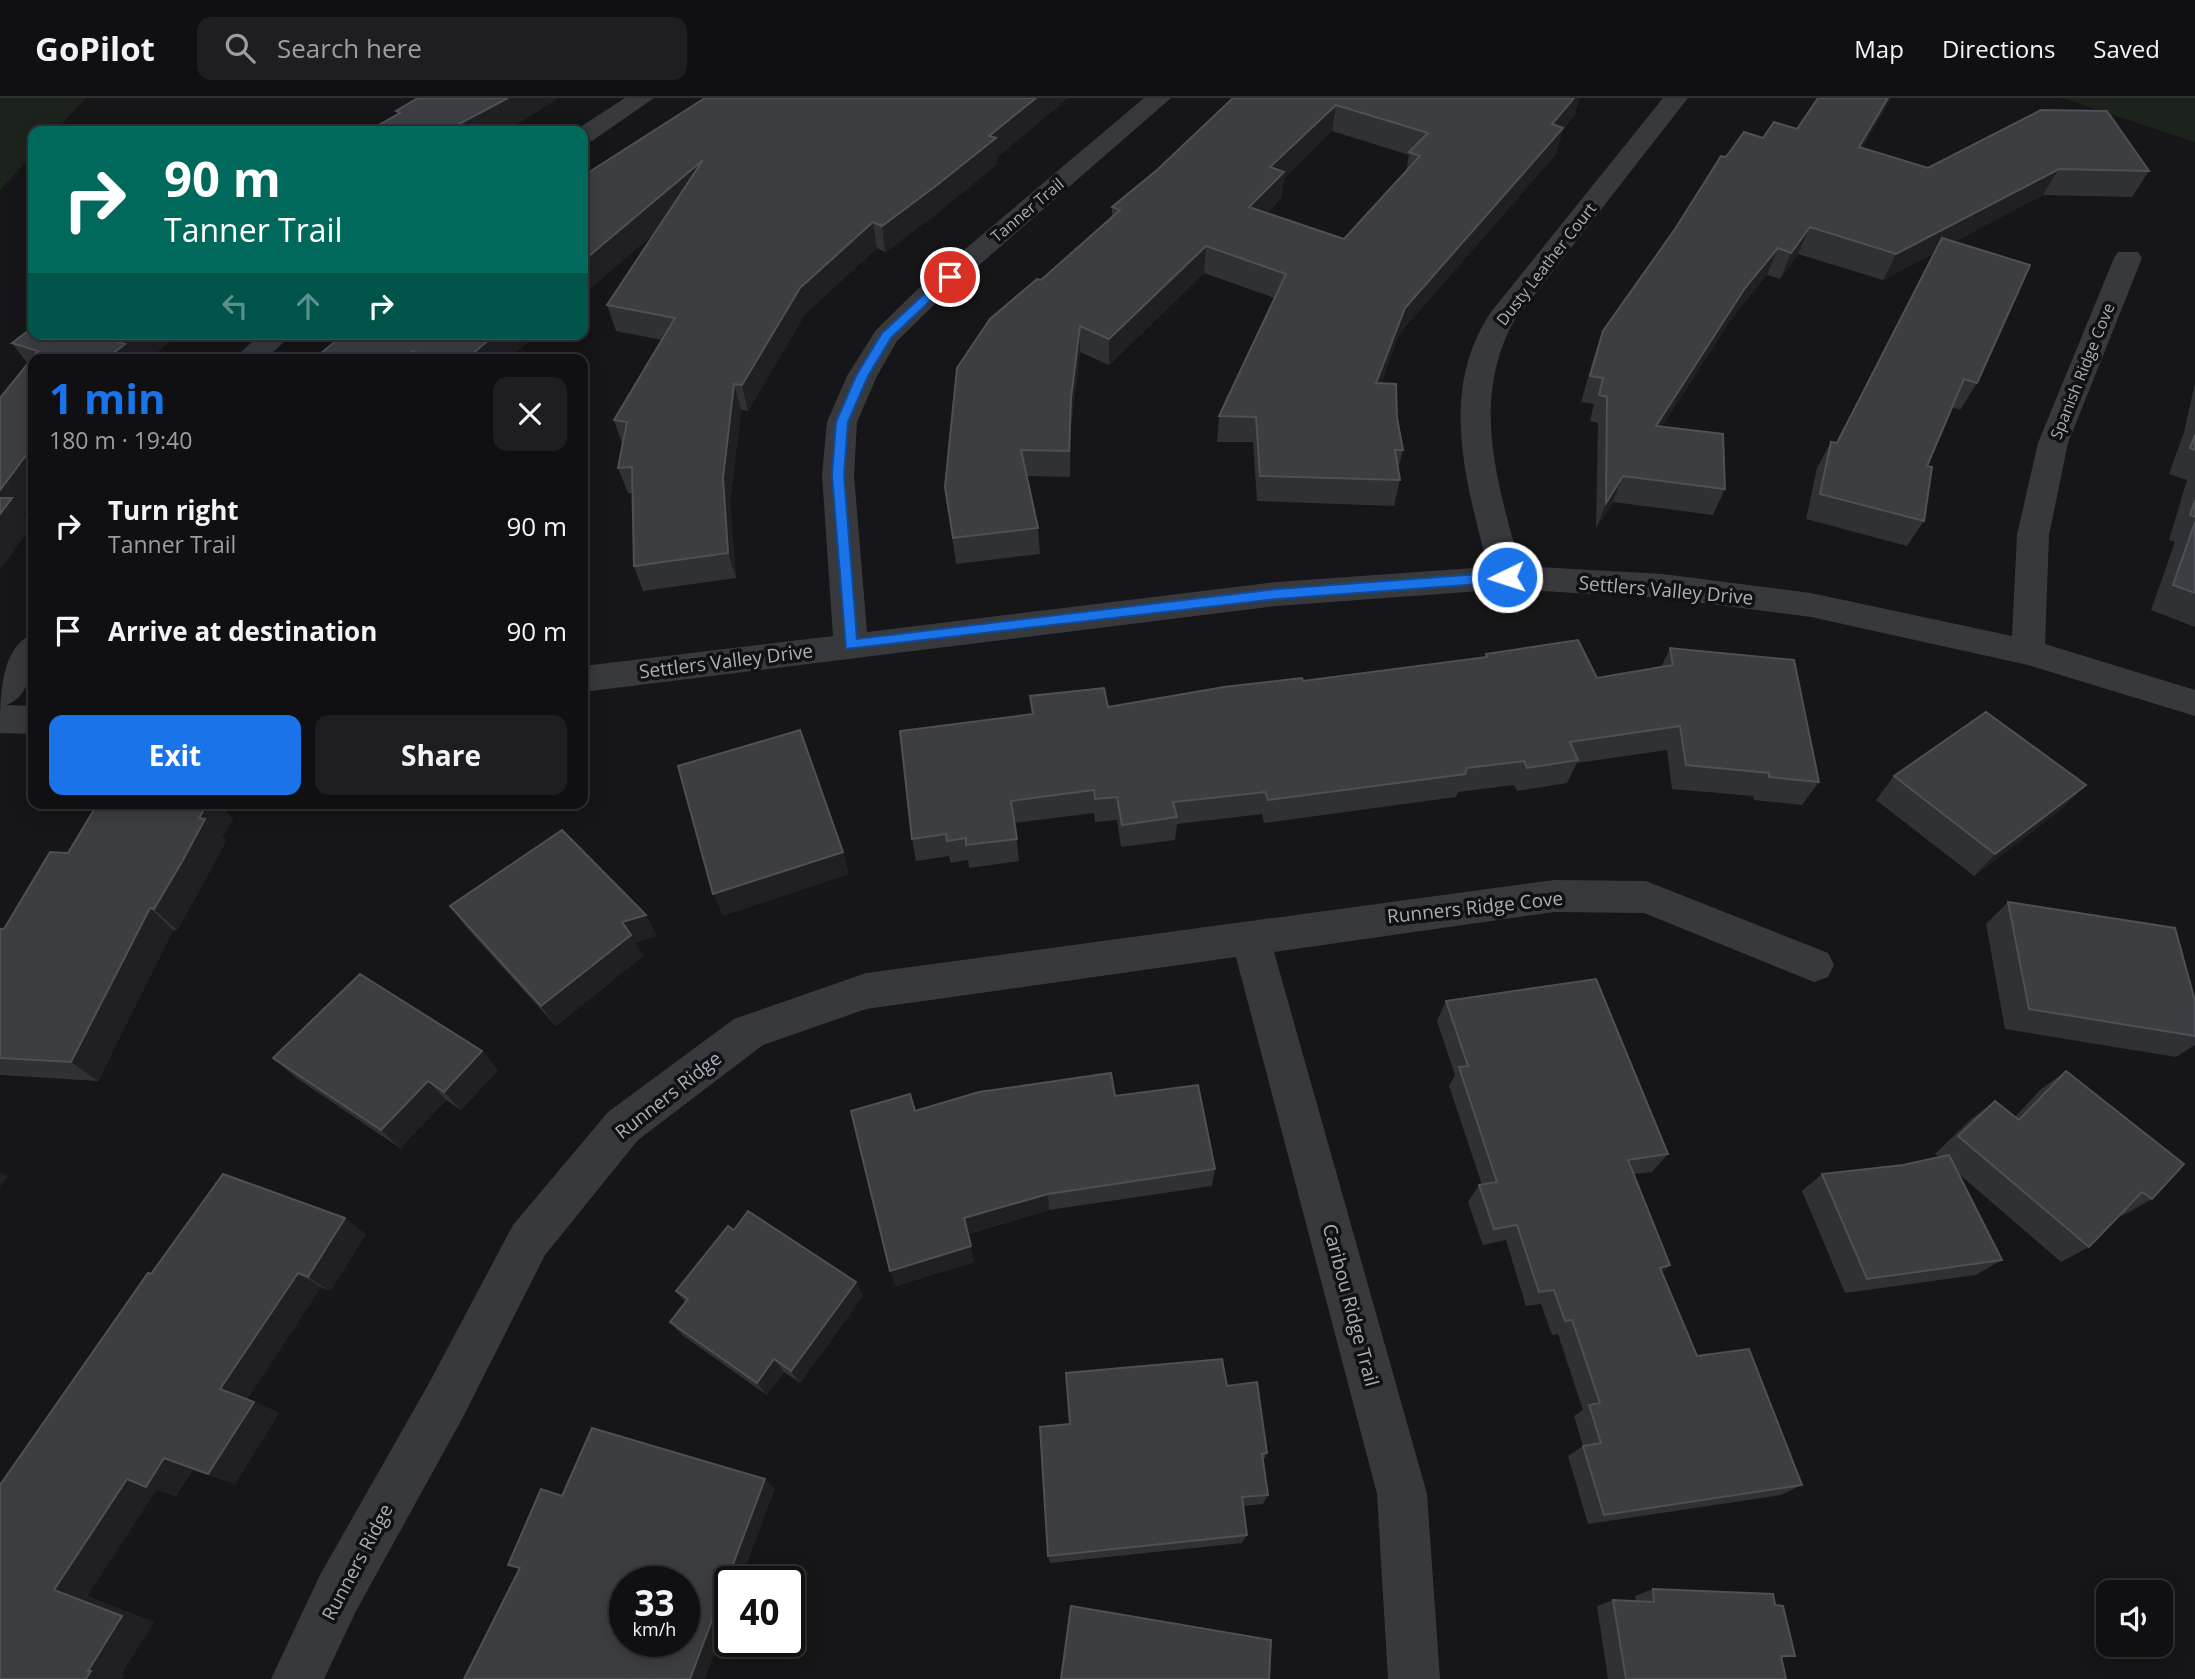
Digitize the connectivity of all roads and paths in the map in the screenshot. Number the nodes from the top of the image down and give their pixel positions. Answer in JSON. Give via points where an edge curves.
{"nodes":[{"id":1,"x":642,"y":98,"type":"edge"},
{"id":2,"x":1159,"y":98,"type":"edge"},
{"id":3,"x":1676,"y":98,"type":"edge"},
{"id":4,"x":588,"y":133,"type":"edge"},
{"id":5,"x":2128,"y":258,"type":"dead end"},
{"id":6,"x":271,"y":340,"type":"edge"},
{"id":7,"x":254,"y":354,"type":"edge"},
{"id":8,"x":1507,"y":577,"type":"junction"},
{"id":9,"x":851,"y":645,"type":"junction"},
{"id":10,"x":2028,"y":652,"type":"junction"},
{"id":11,"x":28,"y":654,"type":"edge"},
{"id":12,"x":588,"y":678,"type":"edge"},
{"id":13,"x":0,"y":694,"type":"edge"},
{"id":14,"x":2195,"y":704,"type":"edge"},
{"id":15,"x":0,"y":719,"type":"edge"},
{"id":16,"x":28,"y":720,"type":"edge"},
{"id":17,"x":1250,"y":936,"type":"junction"},
{"id":18,"x":1814,"y":965,"type":"dead end"},
{"id":19,"x":297,"y":1679,"type":"edge"},
{"id":20,"x":1414,"y":1679,"type":"edge"}],
"edges":[{"from":1,"to":4,"type":"street"},
{"from":2,"to":9,"type":"street","name":"Tanner Trail","via":[[929,295],[886,336],[862,376],[842,422],[838,475]]},
{"from":3,"to":8,"type":"street","name":"Dusty Leather Court","via":[[1501,318],[1484,352],[1475,390],[1474,427]]},
{"from":5,"to":10,"type":"street","name":"Spanish Ridge Cove","via":[[2053,443],[2033,535]]},
{"from":6,"to":7,"type":"street"},
{"from":8,"to":9,"type":"street","name":"Settlers Valley Drive","via":[[1277,594]]},
{"from":8,"to":10,"type":"street","name":"Settlers Valley Drive","via":[[1663,586],[1811,605]]},
{"from":9,"to":12,"type":"street","name":"Settlers Valley Drive"},
{"from":10,"to":14,"type":"street","name":"Settlers Valley Drive"},
{"from":11,"to":13,"type":"street"},
{"from":15,"to":16,"type":"street"},
{"from":17,"to":18,"type":"street","name":"Runners Ridge Cove","via":[[1554,896],[1646,897]]},
{"from":17,"to":19,"type":"street","name":"Runners Ridge","via":[[866,991],[750,1032],[623,1126],[530,1240],[338,1593]]},
{"from":17,"to":20,"type":"street","name":"Caribou Ridge Trail","via":[[1402,1494]]}]}
